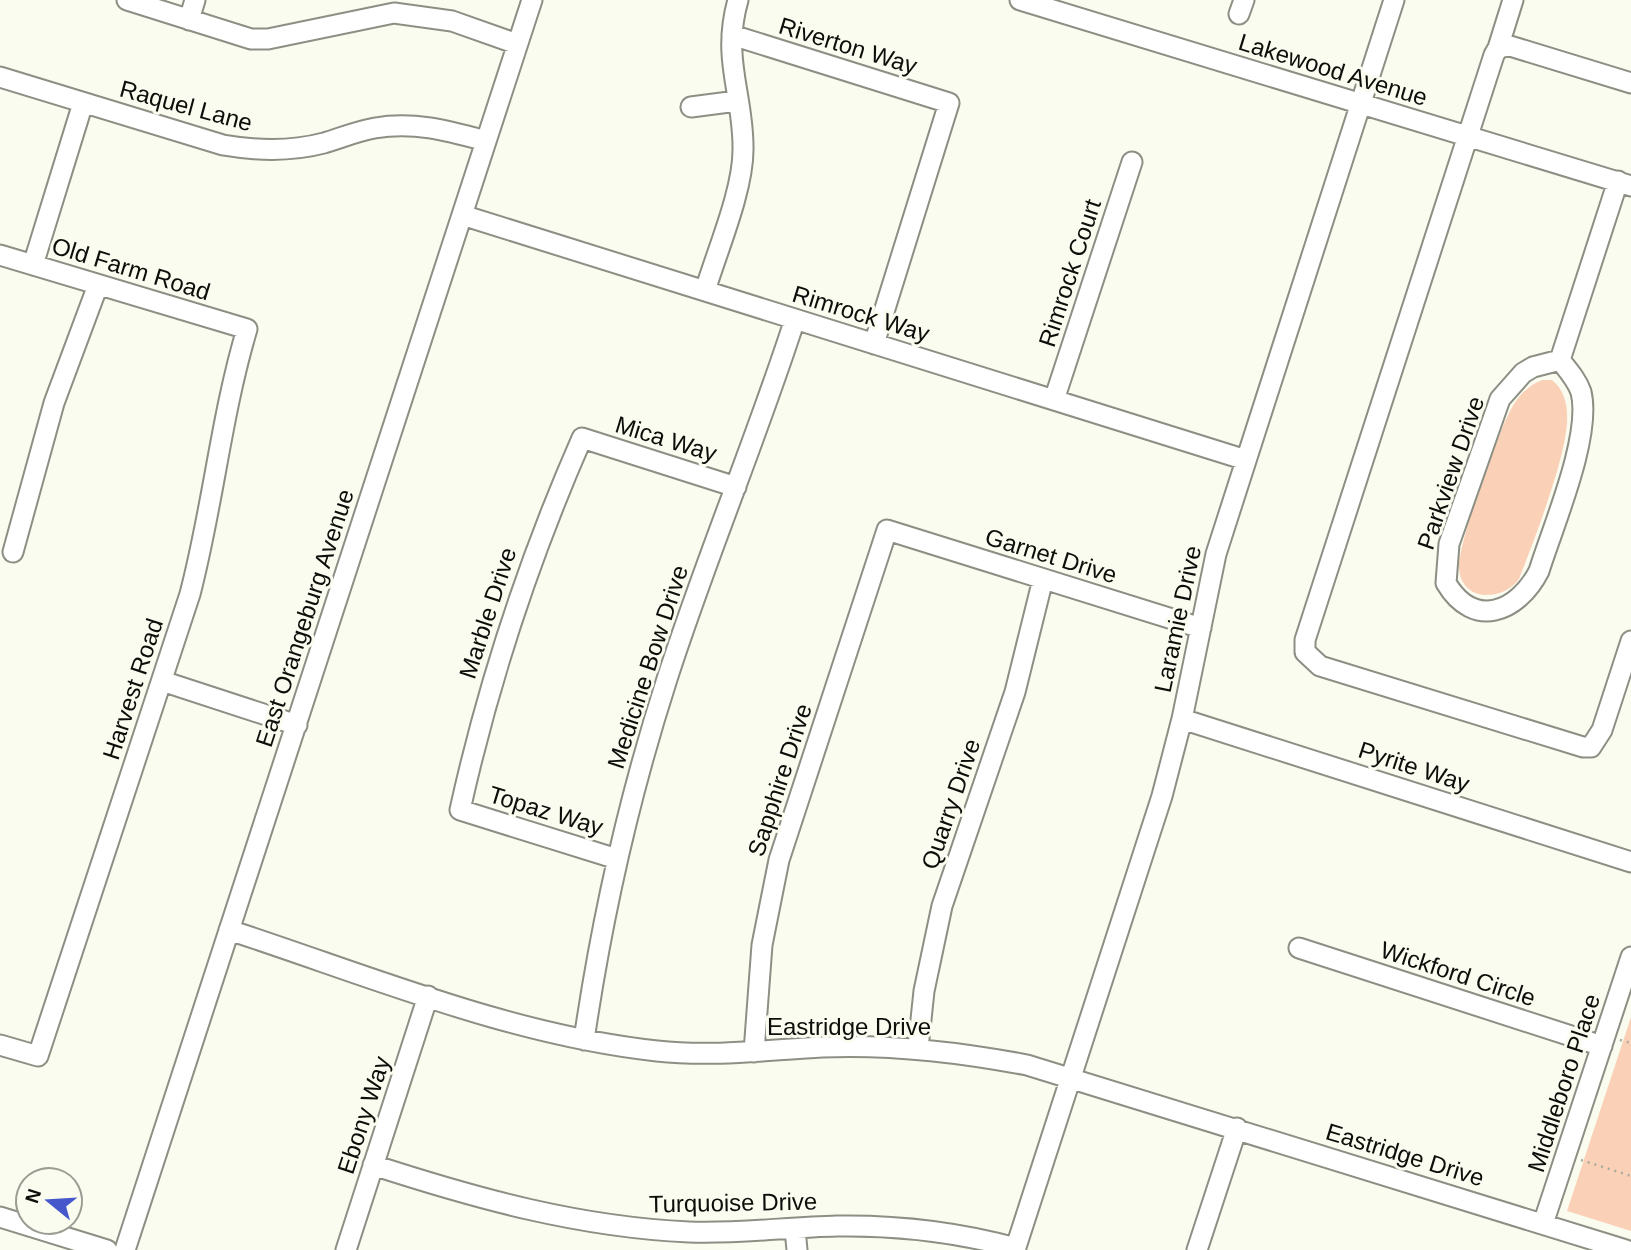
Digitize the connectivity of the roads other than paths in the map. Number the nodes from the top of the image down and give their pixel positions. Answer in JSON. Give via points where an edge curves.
{"nodes":[{"id":1,"x":127,"y":0,"type":"edge"},
{"id":2,"x":195,"y":0,"type":"edge"},
{"id":3,"x":532,"y":0,"type":"edge"},
{"id":4,"x":738,"y":0,"type":"edge"},
{"id":5,"x":1020,"y":0,"type":"edge"},
{"id":6,"x":1394,"y":0,"type":"edge"},
{"id":7,"x":1513,"y":0,"type":"edge"},
{"id":8,"x":393,"y":7,"type":"edge"},
{"id":9,"x":189,"y":20,"type":"junction"},
{"id":10,"x":732,"y":35,"type":"junction"},
{"id":11,"x":517,"y":44,"type":"junction"},
{"id":12,"x":1498,"y":48,"type":"junction"},
{"id":13,"x":0,"y":77,"type":"edge"},
{"id":14,"x":1631,"y":83,"type":"edge"},
{"id":15,"x":737,"y":101,"type":"junction"},
{"id":16,"x":83,"y":103,"type":"junction"},
{"id":17,"x":1360,"y":105,"type":"junction"},
{"id":18,"x":691,"y":107,"type":"dead end"},
{"id":19,"x":1468,"y":137,"type":"junction"},
{"id":20,"x":486,"y":141,"type":"junction"},
{"id":21,"x":1132,"y":162,"type":"dead end"},
{"id":22,"x":1625,"y":183,"type":"edge"},
{"id":23,"x":461,"y":215,"type":"junction"},
{"id":24,"x":0,"y":255,"type":"edge"},
{"id":25,"x":33,"y":265,"type":"junction"},
{"id":26,"x":98,"y":285,"type":"junction"},
{"id":27,"x":705,"y":291,"type":"junction"},
{"id":28,"x":795,"y":319,"type":"junction"},
{"id":29,"x":247,"y":329,"type":"joint"},
{"id":30,"x":874,"y":344,"type":"junction"},
{"id":31,"x":1560,"y":360,"type":"junction"},
{"id":32,"x":1054,"y":400,"type":"junction"},
{"id":33,"x":582,"y":438,"type":"joint"},
{"id":34,"x":1246,"y":460,"type":"junction"},
{"id":35,"x":736,"y":486,"type":"junction"},
{"id":36,"x":887,"y":530,"type":"joint"},
{"id":37,"x":13,"y":552,"type":"dead end"},
{"id":38,"x":1043,"y":579,"type":"junction"},
{"id":39,"x":1201,"y":628,"type":"junction"},
{"id":40,"x":1631,"y":641,"type":"edge"},
{"id":41,"x":162,"y":681,"type":"junction"},
{"id":42,"x":1182,"y":719,"type":"junction"},
{"id":43,"x":297,"y":725,"type":"junction"},
{"id":44,"x":460,"y":810,"type":"joint"},
{"id":45,"x":617,"y":859,"type":"junction"},
{"id":46,"x":1631,"y":862,"type":"edge"},
{"id":47,"x":229,"y":930,"type":"junction"},
{"id":48,"x":1299,"y":947,"type":"dead end"},
{"id":49,"x":1631,"y":957,"type":"edge"},
{"id":50,"x":428,"y":996,"type":"junction"},
{"id":51,"x":584,"y":1040,"type":"junction"},
{"id":52,"x":1611,"y":1043,"type":"junction"},
{"id":53,"x":0,"y":1045,"type":"edge"},
{"id":54,"x":918,"y":1048,"type":"junction"},
{"id":55,"x":754,"y":1052,"type":"junction"},
{"id":56,"x":1072,"y":1076,"type":"junction"},
{"id":57,"x":1237,"y":1128,"type":"junction"},
{"id":58,"x":373,"y":1165,"type":"junction"},
{"id":59,"x":0,"y":1217,"type":"edge"},
{"id":60,"x":1543,"y":1224,"type":"junction"},
{"id":61,"x":795,"y":1229,"type":"junction"},
{"id":62,"x":1015,"y":1249,"type":"edge"},
{"id":63,"x":107,"y":1250,"type":"edge"},
{"id":64,"x":125,"y":1250,"type":"edge"},
{"id":65,"x":345,"y":1250,"type":"edge"},
{"id":66,"x":797,"y":1250,"type":"edge"},
{"id":67,"x":1196,"y":1250,"type":"edge"},
{"id":68,"x":1626,"y":1250,"type":"edge"}],
"edges":[{"from":1,"to":9,"type":"street"},
{"from":2,"to":9,"type":"street"},
{"from":3,"to":11,"type":"street","name":"East Orangeburg Avenue"},
{"from":4,"to":10,"type":"street"},
{"from":5,"to":17,"type":"street","name":"Lakewood Avenue"},
{"from":6,"to":17,"type":"street","name":"Laramie Drive"},
{"from":7,"to":12,"type":"street"},
{"from":8,"to":9,"type":"street","via":[[268,39],[251,39]]},
{"from":8,"to":11,"type":"street"},
{"from":10,"to":15,"type":"street"},
{"from":10,"to":30,"type":"street","name":"Riverton Way","via":[[949,103]]},
{"from":11,"to":20,"type":"street","name":"East Orangeburg Avenue"},
{"from":12,"to":14,"type":"street","via":[[1510,46]]},
{"from":12,"to":19,"type":"street"},
{"from":13,"to":16,"type":"street","name":"Raquel Lane"},
{"from":15,"to":18,"type":"street"},
{"from":15,"to":27,"type":"street","via":[[743,128],[740,176]]},
{"from":16,"to":20,"type":"street","name":"Raquel Lane","via":[[250,150],[294,149],[399,125],[444,129]]},
{"from":16,"to":25,"type":"street"},
{"from":17,"to":19,"type":"street","name":"Lakewood Avenue"},
{"from":17,"to":34,"type":"street","name":"Laramie Drive"},
{"from":19,"to":22,"type":"street","name":"Lakewood Avenue"},
{"from":19,"to":40,"type":"street","via":[[1308,626],[1305,652],[1320,666],[1591,747],[1602,730]]},
{"from":20,"to":23,"type":"street","name":"East Orangeburg Avenue"},
{"from":21,"to":32,"type":"street","name":"Rimrock Court"},
{"from":22,"to":31,"type":"street"},
{"from":23,"to":27,"type":"street","name":"Rimrock Way"},
{"from":23,"to":43,"type":"street","name":"East Orangeburg Avenue"},
{"from":24,"to":25,"type":"street","name":"Old Farm Road"},
{"from":25,"to":26,"type":"street","name":"Old Farm Road"},
{"from":26,"to":29,"type":"street","name":"Old Farm Road"},
{"from":26,"to":37,"type":"street","via":[[54,403]]},
{"from":27,"to":28,"type":"street","name":"Rimrock Way"},
{"from":28,"to":30,"type":"street","name":"Rimrock Way"},
{"from":28,"to":35,"type":"street","name":"Medicine Bow Drive"},
{"from":29,"to":41,"type":"street","name":"Harvest Road","via":[[223,419],[204,541]]},
{"from":30,"to":32,"type":"street","name":"Rimrock Way"},
{"from":31,"to":31,"type":"street","name":"Parkview Drive","via":[[1523,373],[1500,400],[1449,544],[1446,583],[1459,600],[1478,610],[1500,610],[1518,601],[1539,571],[1583,418],[1578,383]]},
{"from":32,"to":34,"type":"street","name":"Rimrock Way"},
{"from":33,"to":35,"type":"street","name":"Mica Way"},
{"from":33,"to":44,"type":"street","name":"Marble Drive","via":[[544,524],[504,636]]},
{"from":34,"to":39,"type":"street","name":"Laramie Drive","via":[[1216,554]]},
{"from":35,"to":45,"type":"street","name":"Medicine Bow Drive","via":[[668,678]]},
{"from":36,"to":38,"type":"street","name":"Garnet Drive"},
{"from":36,"to":55,"type":"street","name":"Sapphire Drive","via":[[779,860],[762,944]]},
{"from":38,"to":39,"type":"street","name":"Garnet Drive"},
{"from":38,"to":54,"type":"street","name":"Quarry Drive","via":[[1015,692],[942,906],[924,991]]},
{"from":39,"to":42,"type":"street","name":"Laramie Drive"},
{"from":41,"to":43,"type":"street"},
{"from":41,"to":53,"type":"street","name":"Harvest Road","via":[[38,1056]]},
{"from":42,"to":46,"type":"street","name":"Pyrite Way"},
{"from":42,"to":56,"type":"street","name":"Laramie Drive","via":[[1162,796]]},
{"from":43,"to":47,"type":"street","name":"East Orangeburg Avenue"},
{"from":44,"to":45,"type":"street","name":"Topaz Way"},
{"from":45,"to":51,"type":"street","name":"Medicine Bow Drive"},
{"from":47,"to":50,"type":"street","name":"Eastridge Drive"},
{"from":47,"to":64,"type":"street","name":"East Orangeburg Avenue"},
{"from":48,"to":52,"type":"street","name":"Wickford Circle"},
{"from":49,"to":52,"type":"street","name":"Middleboro Place"},
{"from":50,"to":51,"type":"street","name":"Eastridge Drive"},
{"from":50,"to":58,"type":"street","name":"Ebony Way"},
{"from":51,"to":55,"type":"street","name":"Eastridge Drive","via":[[662,1051]]},
{"from":52,"to":60,"type":"street","name":"Middleboro Place"},
{"from":54,"to":55,"type":"street","name":"Eastridge Drive"},
{"from":54,"to":56,"type":"street","name":"Eastridge Drive"},
{"from":56,"to":57,"type":"street","name":"Eastridge Drive"},
{"from":56,"to":62,"type":"street","name":"Laramie Drive"},
{"from":57,"to":60,"type":"street","name":"Eastridge Drive"},
{"from":57,"to":67,"type":"street"},
{"from":58,"to":61,"type":"street","name":"Turquoise Drive","via":[[481,1199],[587,1223],[692,1232]]},
{"from":58,"to":65,"type":"street","name":"Ebony Way"},
{"from":59,"to":63,"type":"street"},
{"from":60,"to":68,"type":"street","name":"Eastridge Drive"},
{"from":61,"to":62,"type":"street","name":"Turquoise Drive","via":[[893,1226],[982,1239]]},
{"from":61,"to":66,"type":"street"}]}
